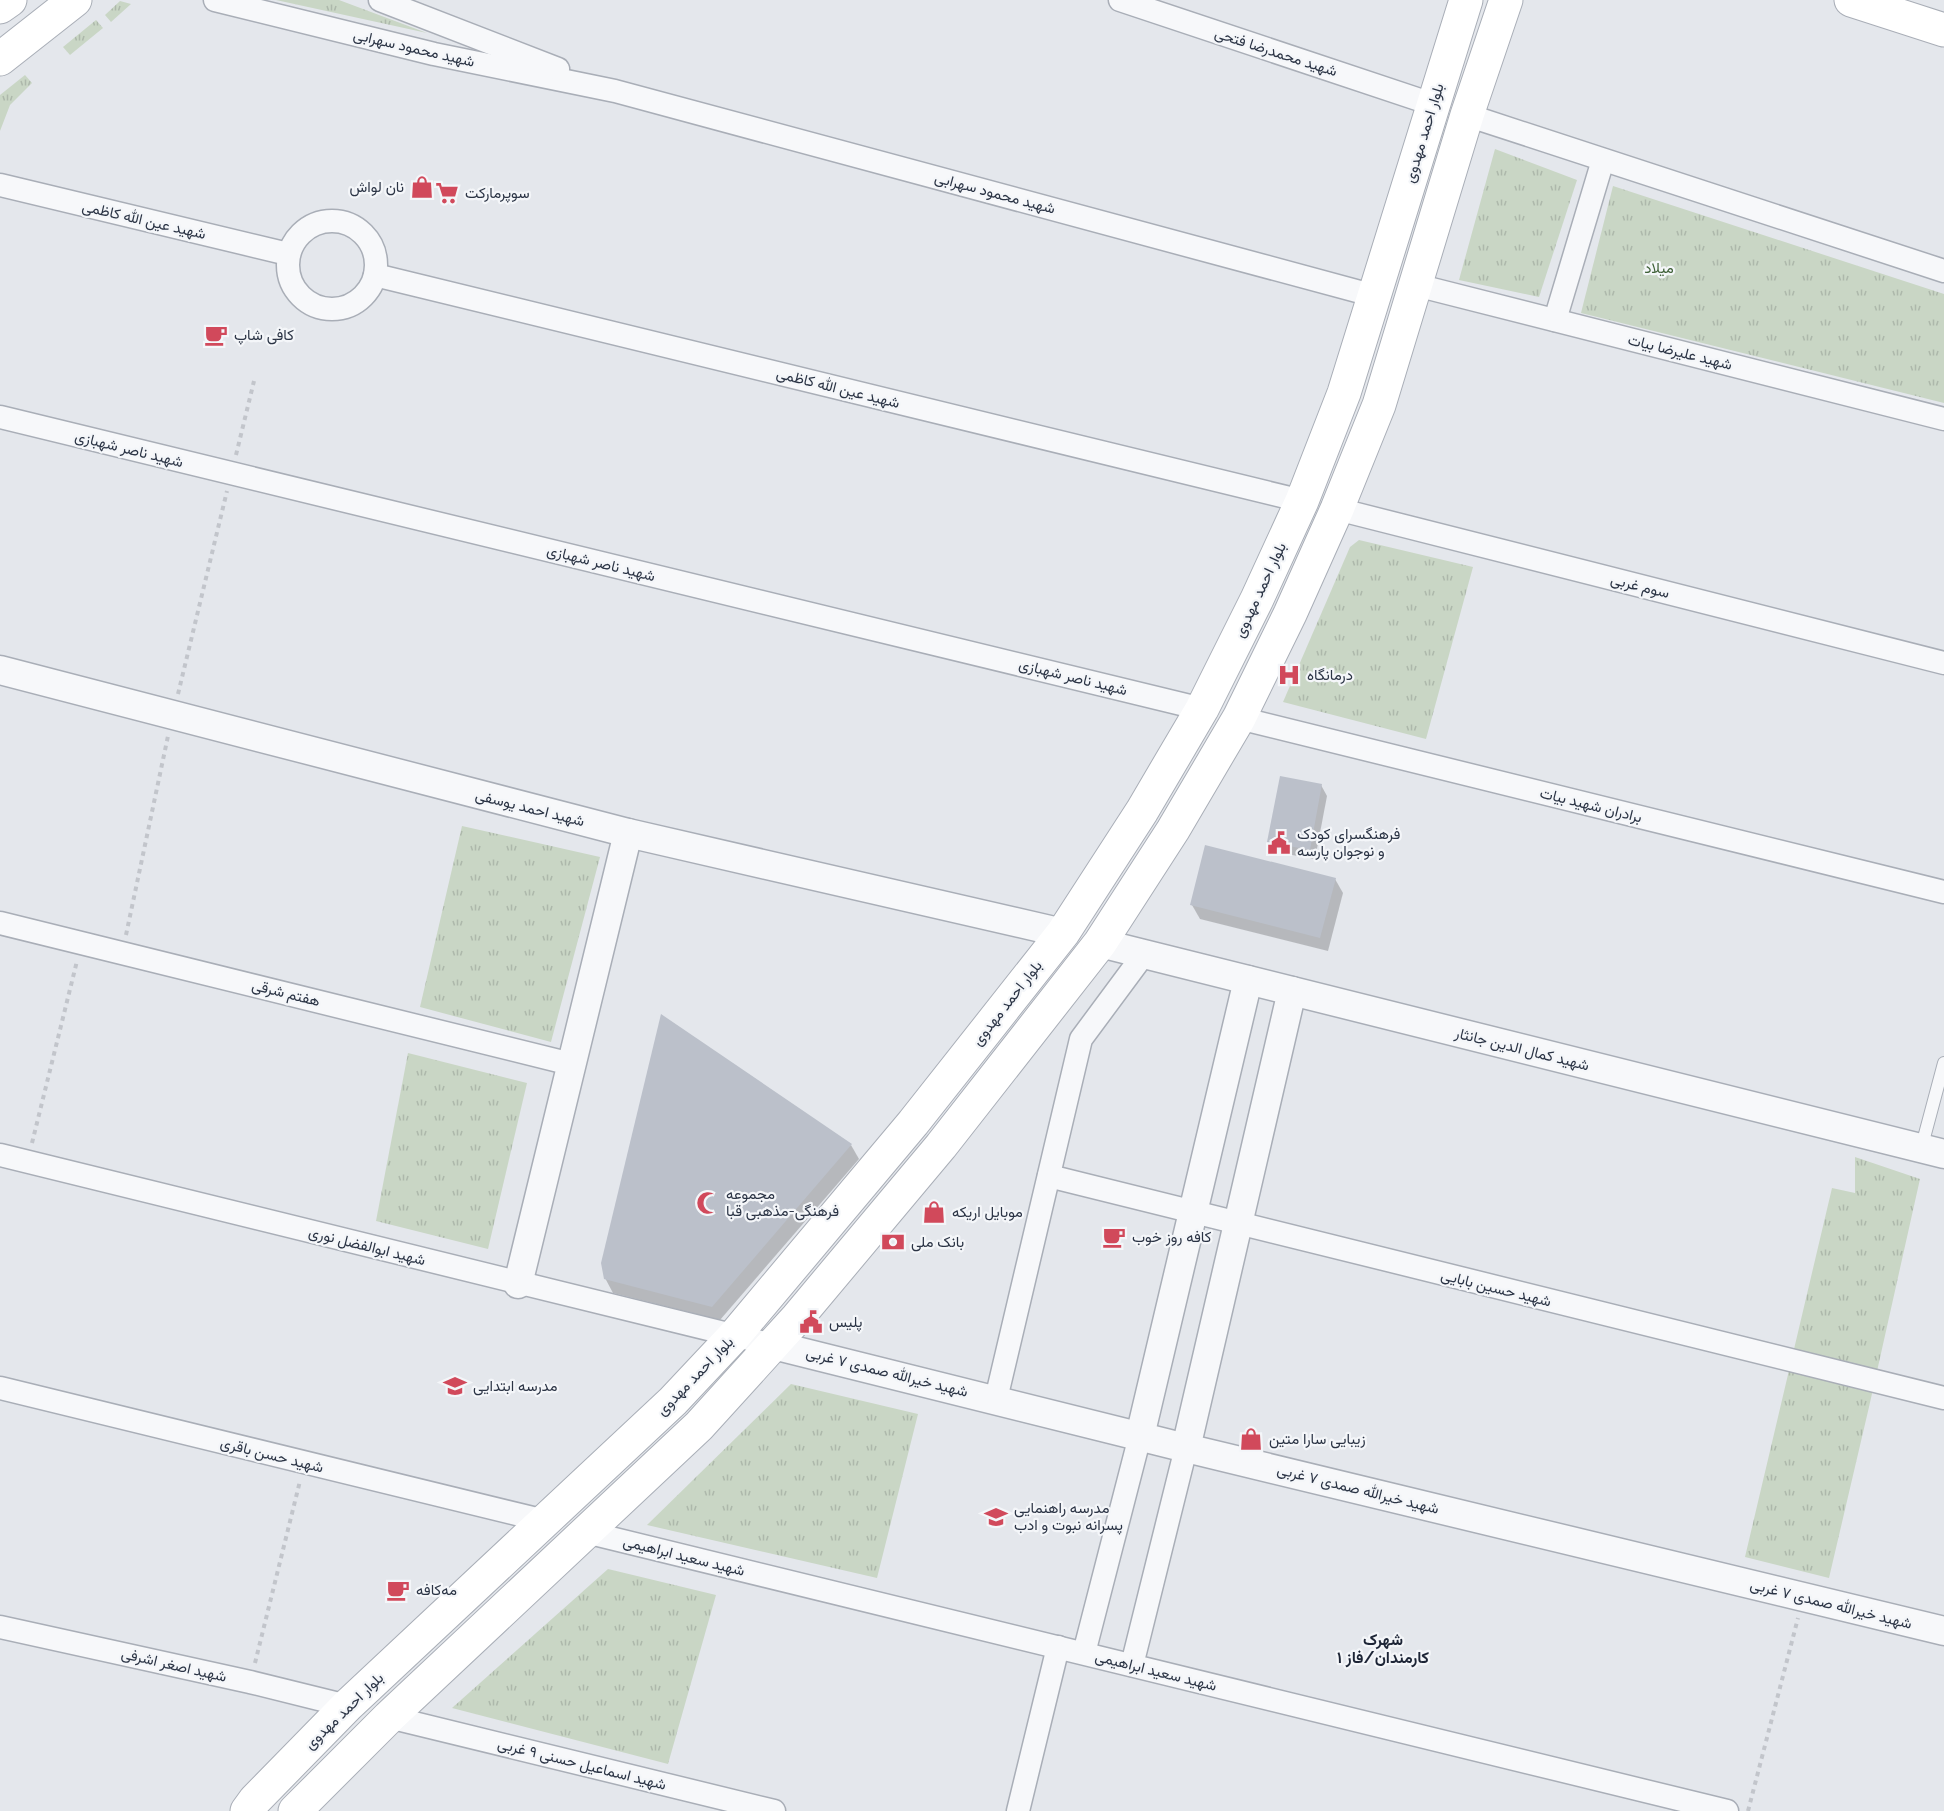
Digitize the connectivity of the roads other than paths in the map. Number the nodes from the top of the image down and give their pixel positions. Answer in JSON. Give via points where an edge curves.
{"nodes":[{"id":1,"x":10,"y":0,"type":"edge"},
{"id":2,"x":75,"y":0,"type":"edge"},
{"id":3,"x":215,"y":0,"type":"edge"},
{"id":4,"x":380,"y":0,"type":"edge"},
{"id":5,"x":1120,"y":0,"type":"edge"},
{"id":6,"x":1466,"y":0,"type":"edge"},
{"id":7,"x":1506,"y":0,"type":"edge"},
{"id":8,"x":1851,"y":0,"type":"edge"},
{"id":9,"x":0,"y":8,"type":"edge"},
{"id":10,"x":444,"y":24,"type":"junction"},
{"id":11,"x":1944,"y":30,"type":"edge"},
{"id":12,"x":434,"y":54,"type":"junction"},
{"id":13,"x":0,"y":59,"type":"edge"},
{"id":14,"x":615,"y":91,"type":"junction"},
{"id":15,"x":1432,"y":104,"type":"junction"},
{"id":16,"x":1467,"y":115,"type":"junction"},
{"id":17,"x":1603,"y":160,"type":"junction"},
{"id":18,"x":0,"y":185,"type":"edge"},
{"id":19,"x":288,"y":254,"type":"junction"},
{"id":20,"x":1944,"y":271,"type":"edge"},
{"id":21,"x":375,"y":275,"type":"junction"},
{"id":22,"x":1416,"y":285,"type":"junction"},
{"id":23,"x":1375,"y":296,"type":"junction"},
{"id":24,"x":1555,"y":320,"type":"junction"},
{"id":25,"x":0,"y":417,"type":"edge"},
{"id":26,"x":1944,"y":419,"type":"edge"},
{"id":27,"x":1302,"y":501,"type":"junction"},
{"id":28,"x":1337,"y":509,"type":"junction"},
{"id":29,"x":1944,"y":663,"type":"edge"},
{"id":30,"x":0,"y":670,"type":"edge"},
{"id":31,"x":1202,"y":709,"type":"junction"},
{"id":32,"x":1239,"y":718,"type":"junction"},
{"id":33,"x":628,"y":833,"type":"junction"},
{"id":34,"x":1944,"y":892,"type":"edge"},
{"id":35,"x":0,"y":923,"type":"edge"},
{"id":36,"x":1063,"y":933,"type":"junction"},
{"id":37,"x":1100,"y":943,"type":"junction"},
{"id":38,"x":1144,"y":954,"type":"junction"},
{"id":39,"x":1248,"y":980,"type":"junction"},
{"id":40,"x":1292,"y":991,"type":"junction"},
{"id":41,"x":1944,"y":1063,"type":"edge"},
{"id":42,"x":571,"y":1064,"type":"junction"},
{"id":43,"x":1933,"y":1152,"type":"edge"},
{"id":44,"x":0,"y":1155,"type":"edge"},
{"id":45,"x":1049,"y":1176,"type":"junction"},
{"id":46,"x":1193,"y":1213,"type":"junction"},
{"id":47,"x":1239,"y":1224,"type":"junction"},
{"id":48,"x":518,"y":1284,"type":"junction"},
{"id":49,"x":735,"y":1335,"type":"junction"},
{"id":50,"x":773,"y":1345,"type":"junction"},
{"id":51,"x":0,"y":1388,"type":"edge"},
{"id":52,"x":1944,"y":1398,"type":"edge"},
{"id":53,"x":996,"y":1399,"type":"junction"},
{"id":54,"x":1140,"y":1436,"type":"junction"},
{"id":55,"x":1186,"y":1448,"type":"junction"},
{"id":56,"x":544,"y":1521,"type":"junction"},
{"id":57,"x":586,"y":1532,"type":"junction"},
{"id":58,"x":0,"y":1627,"type":"edge"},
{"id":59,"x":1944,"y":1631,"type":"edge"},
{"id":60,"x":1058,"y":1647,"type":"junction"},
{"id":61,"x":1084,"y":1653,"type":"junction"},
{"id":62,"x":1132,"y":1665,"type":"junction"},
{"id":63,"x":347,"y":1706,"type":"junction"},
{"id":64,"x":389,"y":1717,"type":"junction"},
{"id":65,"x":247,"y":1811,"type":"edge"},
{"id":66,"x":295,"y":1811,"type":"edge"},
{"id":67,"x":774,"y":1811,"type":"edge"},
{"id":68,"x":1018,"y":1811,"type":"edge"},
{"id":69,"x":1726,"y":1811,"type":"edge"}],
"edges":[{"from":1,"to":9,"type":"main road"},
{"from":2,"to":13,"type":"main road"},
{"from":3,"to":12,"type":"street","name":"شهید محمود سهرابی"},
{"from":4,"to":10,"type":"street","name":"شهید محمود سهرابی"},
{"from":5,"to":15,"type":"street","name":"شهید محمدرضا فتحی"},
{"from":6,"to":15,"type":"main road","name":"بلوار احمد مهدوی"},
{"from":7,"to":16,"type":"main road"},
{"from":8,"to":11,"type":"main road"},
{"from":10,"to":12,"type":"street","via":[[449,42]]},
{"from":10,"to":14,"type":"street","name":"شهید محمود سهرابی"},
{"from":12,"to":14,"type":"street","name":"شهید محمود سهرابی"},
{"from":14,"to":23,"type":"street","name":"شهید محمود سهرابی"},
{"from":15,"to":23,"type":"main road","name":"بلوار احمد مهدوی"},
{"from":16,"to":17,"type":"street"},
{"from":16,"to":22,"type":"main road"},
{"from":17,"to":20,"type":"street"},
{"from":17,"to":24,"type":"street"},
{"from":18,"to":19,"type":"street","name":"شهید عین الله کاظمی"},
{"from":19,"to":21,"type":"street","via":[[292,243],[308,227],[319,222],[342,221],[370,242]]},
{"from":19,"to":21,"type":"street","via":[[293,288],[321,308],[355,303],[364,296]]},
{"from":21,"to":27,"type":"street","name":"شهید عین الله کاظمی"},
{"from":22,"to":24,"type":"street","name":"شهید علیرضا بیات"},
{"from":22,"to":28,"type":"main road","via":[[1379,405]]},
{"from":23,"to":27,"type":"main road","name":"بلوار احمد مهدوی","via":[[1344,393]]},
{"from":24,"to":26,"type":"street","name":"شهید علیرضا بیات"},
{"from":25,"to":31,"type":"street","name":"شهید ناصر شهبازی"},
{"from":27,"to":28,"type":"main road"},
{"from":27,"to":31,"type":"main road","name":"بلوار احمد مهدوی"},
{"from":28,"to":29,"type":"street","name":"سوم غربی"},
{"from":28,"to":32,"type":"main road"},
{"from":30,"to":33,"type":"street","name":"شهید احمد یوسفی"},
{"from":31,"to":36,"type":"main road","name":"بلوار احمد مهدوی"},
{"from":32,"to":34,"type":"street","name":"برادران شهید بیات"},
{"from":32,"to":37,"type":"main road"},
{"from":33,"to":36,"type":"street","name":"شهید احمد یوسفی"},
{"from":33,"to":42,"type":"street"},
{"from":35,"to":42,"type":"street","name":"هفتم شرقی"},
{"from":36,"to":37,"type":"main road"},
{"from":36,"to":49,"type":"main road","name":"بلوار احمد مهدوی","via":[[913,1123]]},
{"from":37,"to":38,"type":"street","name":"شهید کمال الدین جانثار"},
{"from":37,"to":50,"type":"main road","via":[[941,1146]]},
{"from":38,"to":39,"type":"street","name":"شهید کمال الدین جانثار"},
{"from":38,"to":45,"type":"street","via":[[1081,1039]]},
{"from":39,"to":40,"type":"street","name":"شهید کمال الدین جانثار"},
{"from":39,"to":46,"type":"street"},
{"from":40,"to":43,"type":"street","name":"شهید کمال الدین جانثار"},
{"from":40,"to":47,"type":"street"},
{"from":41,"to":43,"type":"lane"},
{"from":42,"to":48,"type":"street"},
{"from":44,"to":48,"type":"street","name":"شهید ابوالفضل نوری"},
{"from":45,"to":46,"type":"street","name":"شهید حسین بابایی"},
{"from":45,"to":53,"type":"street"},
{"from":46,"to":47,"type":"street","name":"شهید حسین بابایی"},
{"from":46,"to":54,"type":"street"},
{"from":47,"to":52,"type":"street","name":"شهید حسین بابایی"},
{"from":47,"to":55,"type":"street"},
{"from":48,"to":49,"type":"street","name":"شهید ابوالفضل نوری"},
{"from":49,"to":50,"type":"street","name":"شهید ابوالفضل نوری"},
{"from":49,"to":56,"type":"main road","name":"بلوار احمد مهدوی","via":[[673,1401]]},
{"from":50,"to":53,"type":"street","name":"شهید خیرالله صمدی ۷ غربی"},
{"from":50,"to":57,"type":"main road","via":[[699,1426]]},
{"from":51,"to":56,"type":"street","name":"شهید حسن باقری"},
{"from":53,"to":54,"type":"street","name":"شهید خیرالله صمدی ۷ غربی"},
{"from":54,"to":55,"type":"street","name":"شهید خیرالله صمدی ۷ غربی"},
{"from":54,"to":61,"type":"street"},
{"from":55,"to":59,"type":"street","name":"شهید خیرالله صمدی ۷ غربی"},
{"from":55,"to":62,"type":"street"},
{"from":56,"to":63,"type":"main road","name":"بلوار احمد مهدوی"},
{"from":57,"to":60,"type":"street","name":"شهید سعید ابراهیمی"},
{"from":57,"to":64,"type":"main road"},
{"from":58,"to":63,"type":"street","name":"شهید اصغر اشرفی"},
{"from":60,"to":61,"type":"street","name":"شهید سعید ابراهیمی"},
{"from":60,"to":68,"type":"street"},
{"from":61,"to":62,"type":"street","name":"شهید سعید ابراهیمی"},
{"from":62,"to":69,"type":"street","name":"شهید سعید ابراهیمی"},
{"from":63,"to":65,"type":"main road","name":"بلوار احمد مهدوی"},
{"from":64,"to":66,"type":"main road"},
{"from":64,"to":67,"type":"street","name":"شهید اسماعیل حسنی ۹ غربی"}]}
